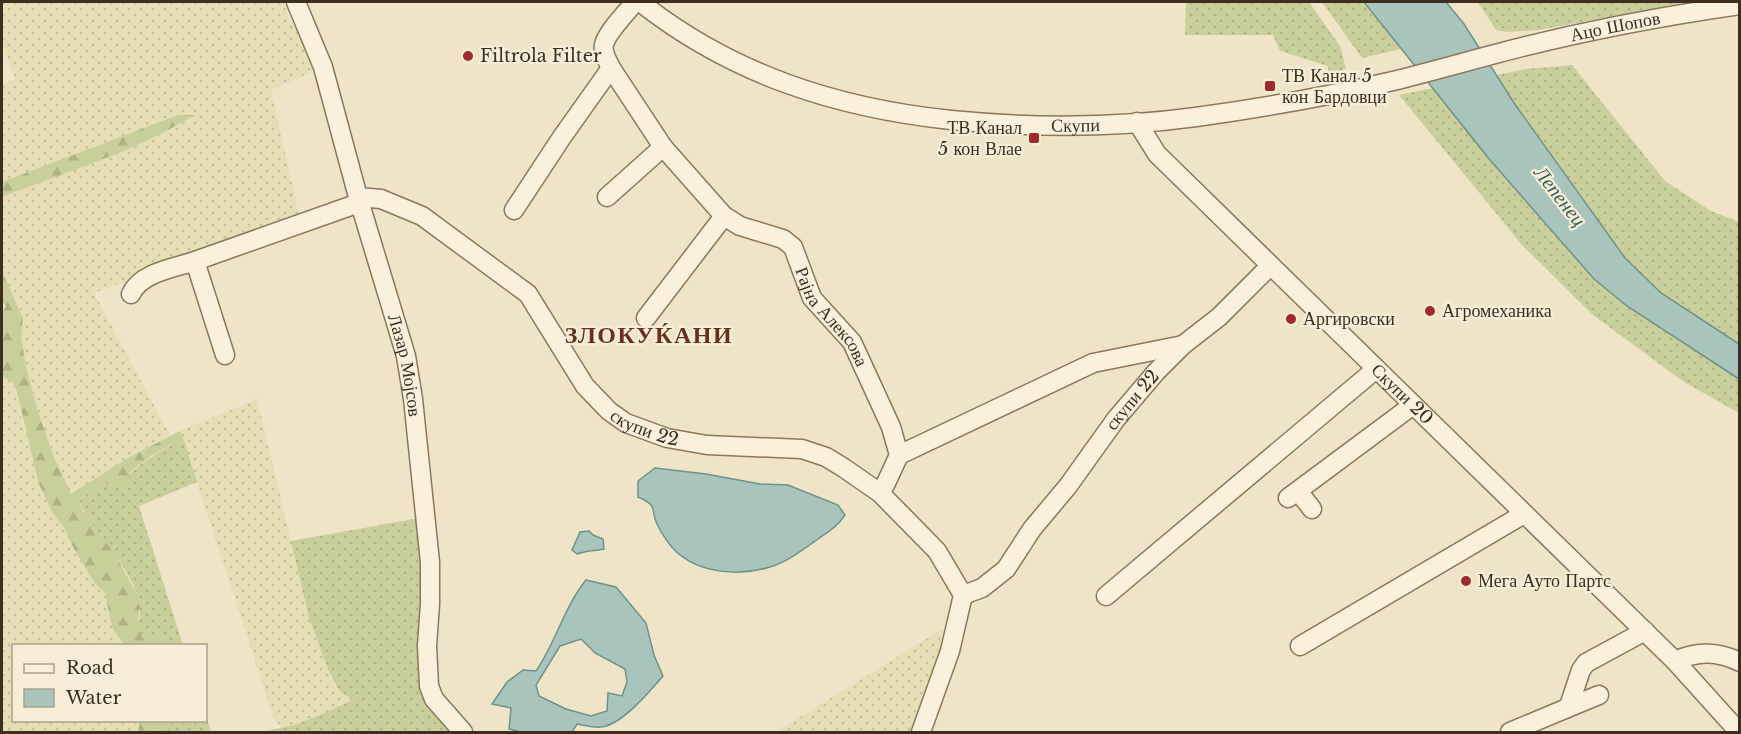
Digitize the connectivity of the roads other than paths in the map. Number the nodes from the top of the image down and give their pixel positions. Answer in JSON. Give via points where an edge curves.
{"nodes":[{"id":1,"x":296,"y":2,"type":"edge"},
{"id":2,"x":635,"y":2,"type":"edge"},
{"id":3,"x":640,"y":2,"type":"edge"},
{"id":4,"x":1740,"y":5,"type":"edge"},
{"id":5,"x":1528,"y":46,"type":"joint"},
{"id":6,"x":611,"y":68,"type":"junction"},
{"id":7,"x":1137,"y":122,"type":"junction"},
{"id":8,"x":663,"y":147,"type":"junction"},
{"id":9,"x":608,"y":197,"type":"dead end"},
{"id":10,"x":359,"y":200,"type":"junction"},
{"id":11,"x":514,"y":210,"type":"dead end"},
{"id":12,"x":724,"y":216,"type":"junction"},
{"id":13,"x":195,"y":261,"type":"junction"},
{"id":14,"x":1270,"y":266,"type":"junction"},
{"id":15,"x":132,"y":294,"type":"dead end"},
{"id":16,"x":646,"y":318,"type":"dead end"},
{"id":17,"x":1183,"y":345,"type":"junction"},
{"id":18,"x":225,"y":355,"type":"dead end"},
{"id":19,"x":1376,"y":369,"type":"junction"},
{"id":20,"x":1413,"y":405,"type":"junction"},
{"id":21,"x":899,"y":454,"type":"junction"},
{"id":22,"x":880,"y":493,"type":"junction"},
{"id":23,"x":1312,"y":509,"type":"dead end"},
{"id":24,"x":1524,"y":514,"type":"junction"},
{"id":25,"x":963,"y":595,"type":"junction"},
{"id":26,"x":1106,"y":596,"type":"dead end"},
{"id":27,"x":1645,"y":631,"type":"junction"},
{"id":28,"x":1300,"y":646,"type":"dead end"},
{"id":29,"x":1675,"y":661,"type":"junction"},
{"id":30,"x":1740,"y":662,"type":"edge"},
{"id":31,"x":1599,"y":695,"type":"dead end"},
{"id":32,"x":1565,"y":709,"type":"junction"},
{"id":33,"x":463,"y":732,"type":"edge"},
{"id":34,"x":921,"y":732,"type":"edge"},
{"id":35,"x":1510,"y":732,"type":"edge"},
{"id":36,"x":1739,"y":732,"type":"edge"}],
"edges":[{"from":1,"to":10,"type":"street","name":"Лазар Мојсов","via":[[323,67]]},
{"from":2,"to":6,"type":"street","name":"Рајна Алексова","via":[[603,46]]},
{"from":3,"to":7,"type":"street","name":"Скупи","via":[[721,56],[851,105],[982,123],[1058,126]]},
{"from":4,"to":5,"type":"street","name":"Ацо Шопов"},
{"from":5,"to":7,"type":"street","name":"Скупи","via":[[1393,81],[1255,108]]},
{"from":6,"to":8,"type":"street","name":"Рајна Алексова"},
{"from":6,"to":11,"type":"street"},
{"from":7,"to":14,"type":"street","name":"Скупи 20","via":[[1157,154]]},
{"from":8,"to":9,"type":"street"},
{"from":8,"to":12,"type":"street","name":"Рајна Алексова"},
{"from":10,"to":13,"type":"street"},
{"from":10,"to":22,"type":"street","name":"скупи 22","via":[[381,199],[423,216],[528,294],[574,372],[609,411],[626,423],[667,438],[707,445],[813,452]]},
{"from":10,"to":33,"type":"street","name":"Лазар Мојсов","via":[[406,356],[413,399],[430,562],[429,686],[434,699]]},
{"from":12,"to":16,"type":"street"},
{"from":12,"to":21,"type":"street","name":"Рајна Алексова","via":[[740,226],[783,239],[793,247],[812,298],[852,342],[891,427]]},
{"from":13,"to":15,"type":"street","via":[[143,280]]},
{"from":13,"to":18,"type":"street"},
{"from":14,"to":17,"type":"street","name":"скупи 22","via":[[1219,317]]},
{"from":14,"to":19,"type":"street","name":"Скупи 20"},
{"from":17,"to":21,"type":"street","via":[[1093,363]]},
{"from":17,"to":25,"type":"street","name":"скупи 22","via":[[1116,419],[1006,569],[982,588]]},
{"from":19,"to":20,"type":"street","name":"Скупи 20"},
{"from":19,"to":26,"type":"street"},
{"from":20,"to":23,"type":"street","via":[[1293,495]]},
{"from":20,"to":24,"type":"street","name":"Скупи 20"},
{"from":21,"to":22,"type":"street"},
{"from":22,"to":25,"type":"street","name":"скупи 22","via":[[937,551]]},
{"from":24,"to":27,"type":"street","name":"Скупи 20"},
{"from":24,"to":28,"type":"street"},
{"from":25,"to":34,"type":"street","via":[[950,651]]},
{"from":27,"to":29,"type":"street","name":"Скупи 20"},
{"from":27,"to":32,"type":"street","via":[[1586,663]]},
{"from":29,"to":30,"type":"street","via":[[1707,652]]},
{"from":29,"to":36,"type":"street","name":"Скупи 20"},
{"from":31,"to":32,"type":"street"},
{"from":32,"to":35,"type":"street"}]}
